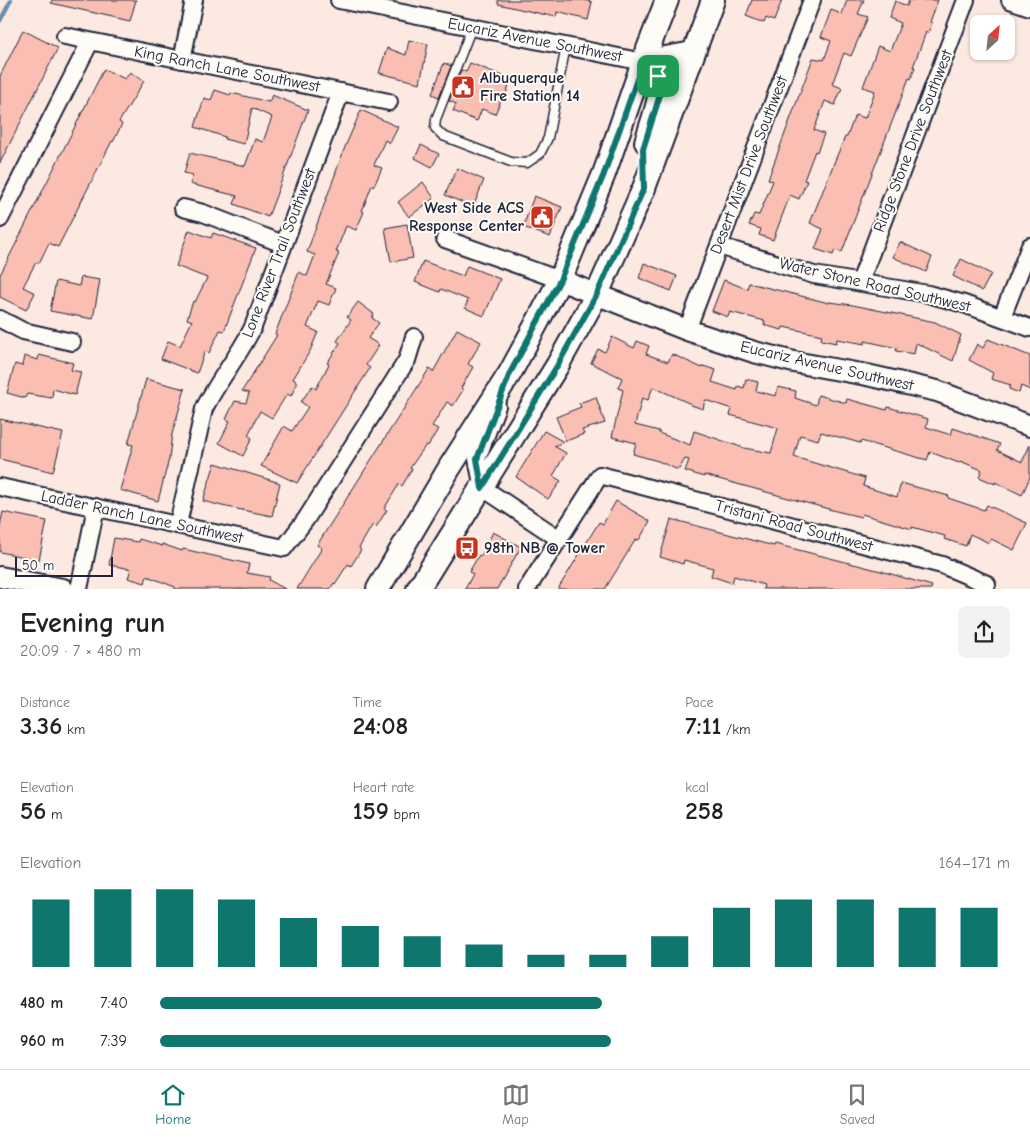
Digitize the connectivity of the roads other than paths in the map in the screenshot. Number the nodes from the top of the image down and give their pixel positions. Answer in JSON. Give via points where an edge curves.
{"nodes":[{"id":1,"x":194,"y":0,"type":"edge"},
{"id":2,"x":340,"y":0,"type":"edge"},
{"id":3,"x":667,"y":0,"type":"edge"},
{"id":4,"x":713,"y":0,"type":"edge"},
{"id":5,"x":812,"y":0,"type":"edge"},
{"id":6,"x":966,"y":0,"type":"edge"},
{"id":7,"x":1010,"y":0,"type":"edge"},
{"id":8,"x":1030,"y":7,"type":"edge"},
{"id":9,"x":472,"y":27,"type":"junction"},
{"id":10,"x":65,"y":36,"type":"dead end"},
{"id":11,"x":90,"y":42,"type":"junction"},
{"id":12,"x":566,"y":46,"type":"junction"},
{"id":13,"x":693,"y":53,"type":"junction"},
{"id":14,"x":182,"y":60,"type":"junction"},
{"id":15,"x":643,"y":62,"type":"junction"},
{"id":16,"x":341,"y":92,"type":"junction"},
{"id":17,"x":389,"y":102,"type":"dead end"},
{"id":18,"x":644,"y":188,"type":"junction"},
{"id":19,"x":183,"y":208,"type":"dead end"},
{"id":20,"x":0,"y":219,"type":"edge"},
{"id":21,"x":446,"y":239,"type":"dead end"},
{"id":22,"x":283,"y":244,"type":"junction"},
{"id":23,"x":719,"y":246,"type":"junction"},
{"id":24,"x":1030,"y":246,"type":"edge"},
{"id":25,"x":560,"y":280,"type":"junction"},
{"id":26,"x":860,"y":282,"type":"junction"},
{"id":27,"x":597,"y":294,"type":"junction"},
{"id":28,"x":1002,"y":317,"type":"junction"},
{"id":29,"x":0,"y":319,"type":"edge"},
{"id":30,"x":1030,"y":328,"type":"edge"},
{"id":31,"x":687,"y":330,"type":"junction"},
{"id":32,"x":414,"y":337,"type":"dead end"},
{"id":33,"x":72,"y":342,"type":"dead end"},
{"id":34,"x":510,"y":373,"type":"junction"},
{"id":35,"x":1030,"y":426,"type":"edge"},
{"id":36,"x":0,"y":487,"type":"edge"},
{"id":37,"x":482,"y":488,"type":"junction"},
{"id":38,"x":96,"y":507,"type":"junction"},
{"id":39,"x":178,"y":524,"type":"junction"},
{"id":40,"x":558,"y":538,"type":"junction"},
{"id":41,"x":0,"y":577,"type":"edge"},
{"id":42,"x":986,"y":587,"type":"edge"},
{"id":43,"x":63,"y":589,"type":"edge"},
{"id":44,"x":78,"y":589,"type":"edge"},
{"id":45,"x":378,"y":589,"type":"edge"},
{"id":46,"x":418,"y":589,"type":"edge"},
{"id":47,"x":527,"y":589,"type":"edge"}],
"edges":[{"from":1,"to":14,"type":"street"},
{"from":2,"to":9,"type":"street","name":"Eucariz Avenue Southwest"},
{"from":3,"to":15,"type":"main road"},
{"from":4,"to":13,"type":"main road"},
{"from":5,"to":23,"type":"street","name":"Desert Mist Drive Southwest"},
{"from":6,"to":26,"type":"street","name":"Ridge Stone Drive Southwest"},
{"from":7,"to":8,"type":"street"},
{"from":9,"to":12,"type":"street","name":"Eucariz Avenue Southwest"},
{"from":9,"to":12,"type":"lane","via":[[435,128],[443,136],[511,162],[527,163],[540,154],[548,138]]},
{"from":10,"to":11,"type":"street","name":"King Ranch Lane Southwest"},
{"from":11,"to":14,"type":"street","name":"King Ranch Lane Southwest"},
{"from":11,"to":20,"type":"street"},
{"from":12,"to":15,"type":"street","name":"Eucariz Avenue Southwest"},
{"from":13,"to":15,"type":"main road"},
{"from":13,"to":18,"type":"main road"},
{"from":14,"to":16,"type":"street","name":"King Ranch Lane Southwest"},
{"from":15,"to":18,"type":"main road","via":[[658,76],[660,86],[643,149]]},
{"from":15,"to":25,"type":"main road","via":[[604,174]]},
{"from":16,"to":17,"type":"street","name":"King Ranch Lane Southwest"},
{"from":16,"to":22,"type":"street","name":"Lone River Trail Southwest"},
{"from":18,"to":27,"type":"main road"},
{"from":19,"to":22,"type":"street"},
{"from":21,"to":25,"type":"street"},
{"from":22,"to":39,"type":"street","name":"Lone River Trail Southwest","via":[[247,340],[204,408]]},
{"from":23,"to":26,"type":"street","name":"Water Stone Road Southwest","via":[[814,275]]},
{"from":23,"to":31,"type":"street","name":"Desert Mist Drive Southwest"},
{"from":24,"to":28,"type":"street"},
{"from":25,"to":27,"type":"street","name":"Eucariz Avenue Southwest"},
{"from":25,"to":34,"type":"main road"},
{"from":26,"to":28,"type":"street","name":"Water Stone Road Southwest","via":[[928,294]]},
{"from":27,"to":31,"type":"street","name":"Eucariz Avenue Southwest"},
{"from":27,"to":37,"type":"main road"},
{"from":28,"to":30,"type":"street","name":"Water Stone Road Southwest"},
{"from":29,"to":33,"type":"street","via":[[23,331]]},
{"from":31,"to":35,"type":"street","name":"Eucariz Avenue Southwest","via":[[794,362],[867,374],[937,391]]},
{"from":32,"to":39,"type":"street","name":"Ladder Ranch Lane Southwest","via":[[407,360],[306,519],[284,548]]},
{"from":34,"to":37,"type":"street","via":[[477,459]]},
{"from":34,"to":45,"type":"main road"},
{"from":36,"to":38,"type":"street","name":"Ladder Ranch Lane Southwest"},
{"from":37,"to":40,"type":"street"},
{"from":37,"to":46,"type":"main road"},
{"from":38,"to":39,"type":"street","name":"Ladder Ranch Lane Southwest"},
{"from":38,"to":44,"type":"street"},
{"from":40,"to":42,"type":"street","name":"Tristani Road Southwest","via":[[600,475],[942,565]]},
{"from":40,"to":47,"type":"street"},
{"from":41,"to":43,"type":"street"}]}
